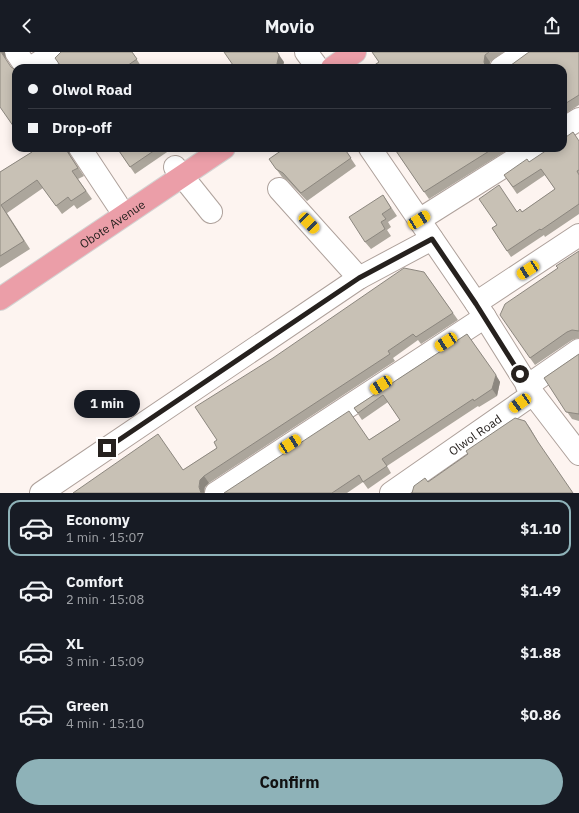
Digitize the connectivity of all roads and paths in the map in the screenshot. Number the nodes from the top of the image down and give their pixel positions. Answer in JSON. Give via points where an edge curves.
{"nodes":[{"id":1,"x":16,"y":52,"type":"edge"},
{"id":2,"x":56,"y":52,"type":"edge"},
{"id":3,"x":306,"y":52,"type":"edge"},
{"id":4,"x":355,"y":52,"type":"edge"},
{"id":5,"x":525,"y":52,"type":"edge"},
{"id":6,"x":24,"y":64,"type":"edge"},
{"id":7,"x":36,"y":64,"type":"edge"},
{"id":8,"x":315,"y":64,"type":"edge"},
{"id":9,"x":338,"y":64,"type":"edge"},
{"id":10,"x":507,"y":64,"type":"edge"},
{"id":11,"x":579,"y":119,"type":"edge"},
{"id":12,"x":567,"y":127,"type":"edge"},
{"id":13,"x":83,"y":152,"type":"edge"},
{"id":14,"x":200,"y":152,"type":"edge"},
{"id":15,"x":216,"y":152,"type":"edge"},
{"id":16,"x":375,"y":152,"type":"edge"},
{"id":17,"x":528,"y":152,"type":"edge"},
{"id":18,"x":179,"y":171,"type":"junction"},
{"id":19,"x":279,"y":189,"type":"dead end"},
{"id":20,"x":117,"y":204,"type":"junction"},
{"id":21,"x":211,"y":212,"type":"dead end"},
{"id":22,"x":419,"y":220,"type":"junction"},
{"id":23,"x":579,"y":236,"type":"edge"},
{"id":24,"x":432,"y":239,"type":"junction"},
{"id":25,"x":359,"y":278,"type":"junction"},
{"id":26,"x":0,"y":283,"type":"edge"},
{"id":27,"x":0,"y":299,"type":"edge"},
{"id":28,"x":480,"y":310,"type":"junction"},
{"id":29,"x":579,"y":350,"type":"edge"},
{"id":30,"x":530,"y":390,"type":"junction"},
{"id":31,"x":579,"y":454,"type":"edge"},
{"id":32,"x":41,"y":493,"type":"edge"},
{"id":33,"x":216,"y":493,"type":"edge"},
{"id":34,"x":391,"y":493,"type":"edge"}],
"edges":[{"from":1,"to":6,"type":"street"},
{"from":2,"to":7,"type":"street"},
{"from":3,"to":8,"type":"street"},
{"from":4,"to":9,"type":"main road"},
{"from":5,"to":10,"type":"street"},
{"from":11,"to":12,"type":"street"},
{"from":13,"to":20,"type":"street"},
{"from":14,"to":18,"type":"main road","name":"Obote Avenue"},
{"from":15,"to":18,"type":"main road","name":"Obote Avenue"},
{"from":16,"to":22,"type":"street"},
{"from":17,"to":22,"type":"street"},
{"from":18,"to":20,"type":"main road","name":"Obote Avenue"},
{"from":18,"to":21,"type":"street"},
{"from":18,"to":27,"type":"main road","name":"Obote Avenue"},
{"from":19,"to":25,"type":"street"},
{"from":20,"to":26,"type":"main road","name":"Obote Avenue"},
{"from":22,"to":24,"type":"street"},
{"from":23,"to":28,"type":"street"},
{"from":24,"to":25,"type":"street"},
{"from":24,"to":28,"type":"street"},
{"from":25,"to":32,"type":"street"},
{"from":28,"to":30,"type":"street"},
{"from":28,"to":33,"type":"street"},
{"from":29,"to":30,"type":"street","name":"Olwol Road"},
{"from":30,"to":31,"type":"street"},
{"from":30,"to":34,"type":"street","name":"Olwol Road"}]}
